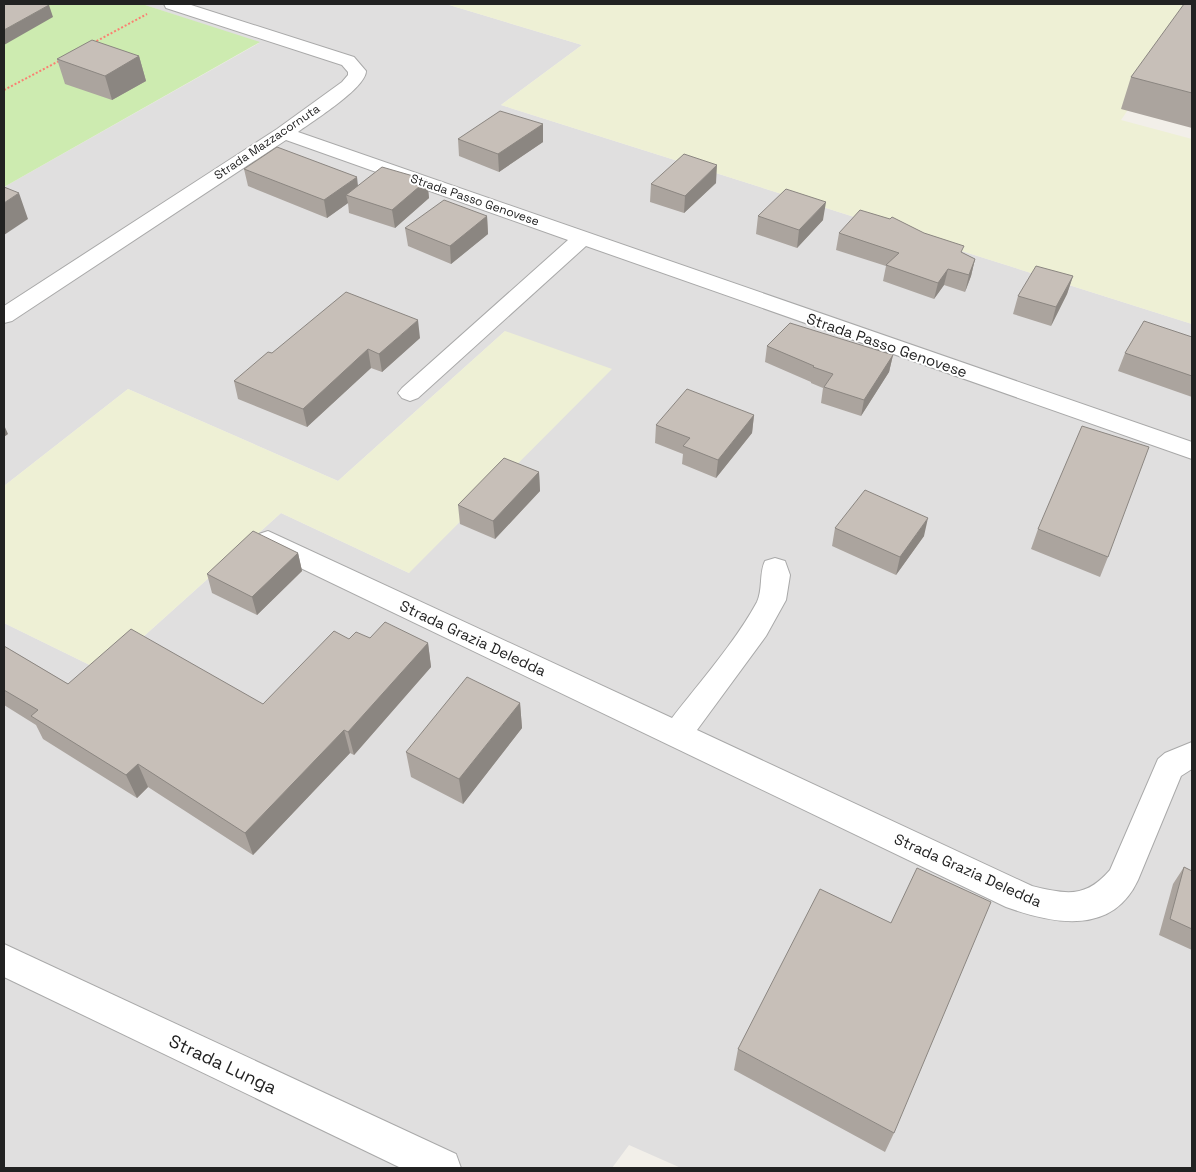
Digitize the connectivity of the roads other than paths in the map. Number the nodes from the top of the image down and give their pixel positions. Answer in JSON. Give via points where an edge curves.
{"nodes":[{"id":1,"x":172,"y":4,"type":"edge"},
{"id":2,"x":284,"y":133,"type":"junction"},
{"id":3,"x":582,"y":238,"type":"junction"},
{"id":4,"x":4,"y":316,"type":"edge"},
{"id":5,"x":410,"y":393,"type":"dead end"},
{"id":6,"x":1192,"y":451,"type":"edge"},
{"id":7,"x":268,"y":541,"type":"edge"},
{"id":8,"x":775,"y":568,"type":"dead end"},
{"id":9,"x":677,"y":734,"type":"junction"},
{"id":10,"x":1192,"y":755,"type":"edge"},
{"id":11,"x":4,"y":960,"type":"edge"},
{"id":12,"x":442,"y":1168,"type":"edge"}],
"edges":[{"from":1,"to":2,"type":"street","name":"Strada Mazzacornuta","via":[[354,66],[357,76],[353,82]]},
{"from":2,"to":3,"type":"street","name":"Strada Passo Genovese"},
{"from":2,"to":4,"type":"street","name":"Strada Mazzacornuta"},
{"from":3,"to":5,"type":"street"},
{"from":3,"to":6,"type":"street","name":"Strada Passo Genovese"},
{"from":7,"to":9,"type":"street","name":"Strada Grazia Deledda"},
{"from":8,"to":9,"type":"street","via":[[772,600],[756,628]]},
{"from":9,"to":10,"type":"street","name":"Strada Grazia Deledda","via":[[1018,896],[1048,906],[1063,907],[1091,904],[1114,891],[1122,880],[1169,768]]},
{"from":11,"to":12,"type":"street","name":"Strada Lunga"}]}
